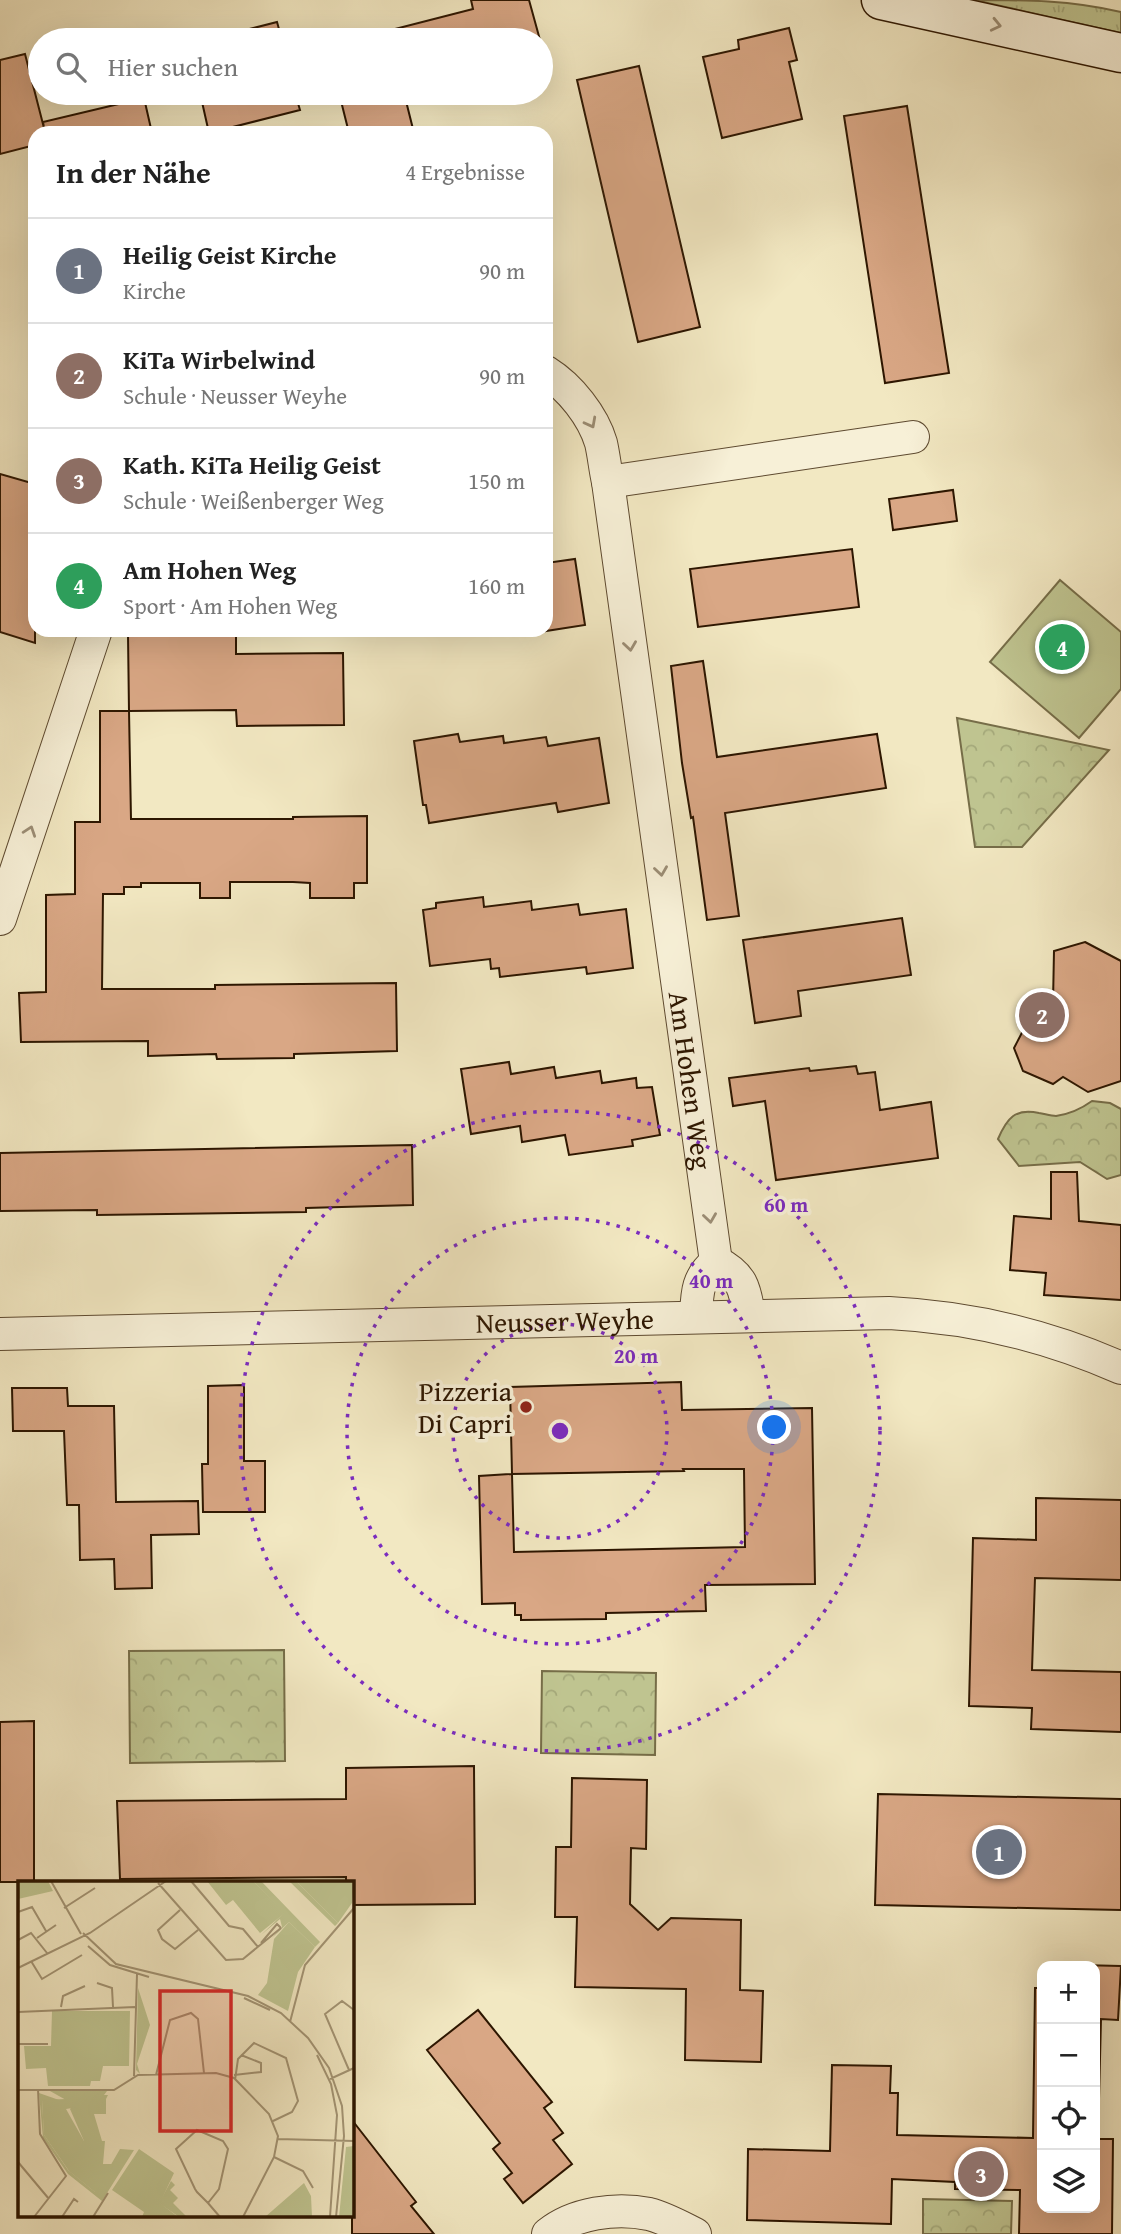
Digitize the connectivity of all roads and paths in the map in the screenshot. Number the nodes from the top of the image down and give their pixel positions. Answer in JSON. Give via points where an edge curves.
{"nodes":[{"id":1,"x":881,"y":0,"type":"edge"},
{"id":2,"x":1121,"y":53,"type":"edge"},
{"id":3,"x":553,"y":378,"type":"edge"},
{"id":4,"x":913,"y":437,"type":"dead end"},
{"id":5,"x":607,"y":482,"type":"junction"},
{"id":6,"x":94,"y":637,"type":"edge"},
{"id":7,"x":0,"y":919,"type":"edge"},
{"id":8,"x":716,"y":1262,"type":"junction"},
{"id":9,"x":749,"y":1315,"type":"junction"},
{"id":10,"x":696,"y":1316,"type":"junction"},
{"id":11,"x":0,"y":1334,"type":"edge"},
{"id":12,"x":1121,"y":1368,"type":"edge"},
{"id":13,"x":548,"y":2234,"type":"edge"},
{"id":14,"x":695,"y":2234,"type":"edge"}],
"edges":[{"from":1,"to":2,"type":"main road","one_way":true},
{"from":3,"to":5,"type":"street","name":"Am Hohen Weg","one_way":true,"via":[[587,415],[600,443]]},
{"from":4,"to":5,"type":"street"},
{"from":5,"to":8,"type":"street","name":"Am Hohen Weg","one_way":true},
{"from":7,"to":6,"type":"street","one_way":true},
{"from":8,"to":9,"type":"street","via":[[737,1276]]},
{"from":8,"to":10,"type":"street","via":[[700,1280]]},
{"from":9,"to":10,"type":"street","name":"Neusser Weyhe"},
{"from":9,"to":12,"type":"street","name":"Neusser Weyhe","via":[[933,1315],[1042,1338]]},
{"from":10,"to":11,"type":"street","name":"Neusser Weyhe"},
{"from":13,"to":14,"type":"street","via":[[589,2214],[618,2211],[649,2214]]}]}
